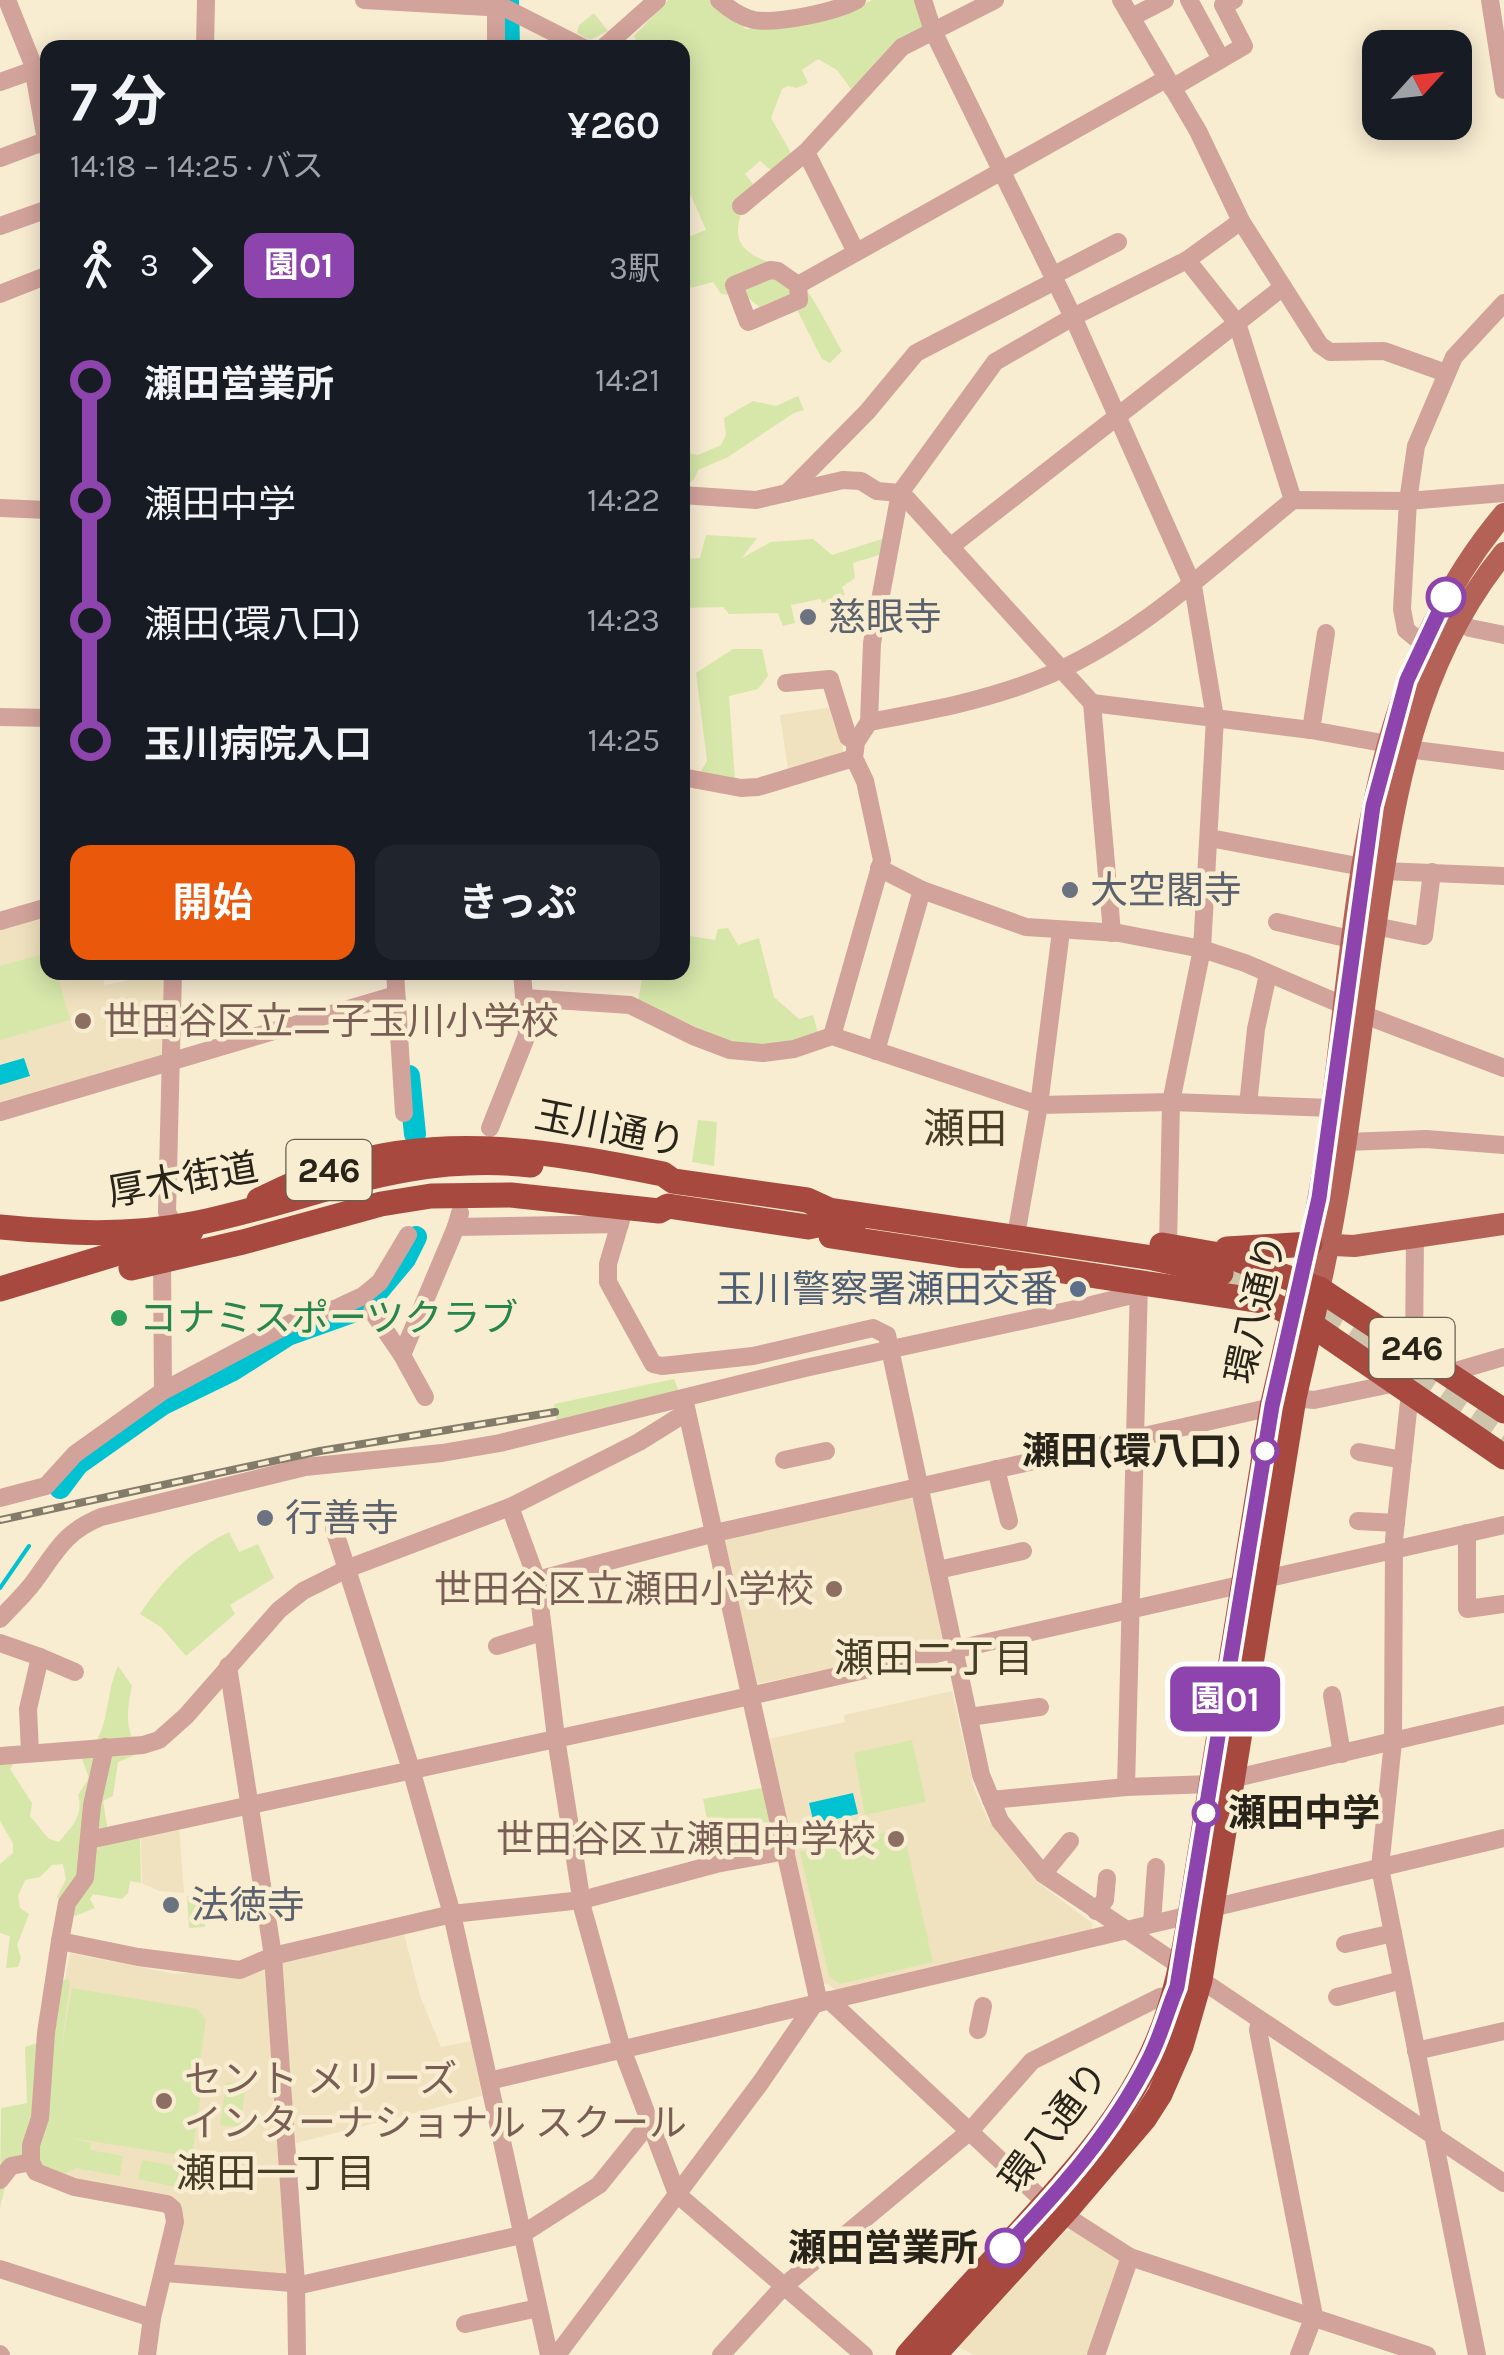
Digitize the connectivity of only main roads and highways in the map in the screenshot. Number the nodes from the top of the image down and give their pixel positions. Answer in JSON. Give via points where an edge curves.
{"nodes":[{"id":1,"x":1504,"y":514,"type":"edge"},
{"id":2,"x":1504,"y":553,"type":"edge"},
{"id":3,"x":1397,"y":746,"type":"junction"},
{"id":4,"x":1373,"y":870,"type":"junction"},
{"id":5,"x":1354,"y":1010,"type":"junction"},
{"id":6,"x":531,"y":1174,"type":"junction"},
{"id":7,"x":670,"y":1194,"type":"junction"},
{"id":8,"x":808,"y":1200,"type":"junction"},
{"id":9,"x":1504,"y":1224,"type":"edge"},
{"id":10,"x":0,"y":1227,"type":"edge"},
{"id":11,"x":808,"y":1227,"type":"junction"},
{"id":12,"x":0,"y":1242,"type":"edge"},
{"id":13,"x":1320,"y":1244,"type":"junction"},
{"id":14,"x":1197,"y":1249,"type":"junction"},
{"id":15,"x":1223,"y":1277,"type":"junction"},
{"id":16,"x":1310,"y":1286,"type":"junction"},
{"id":17,"x":0,"y":1289,"type":"edge"},
{"id":18,"x":0,"y":1305,"type":"edge"},
{"id":19,"x":1301,"y":1317,"type":"junction"},
{"id":20,"x":1387,"y":1332,"type":"junction"},
{"id":21,"x":1338,"y":1342,"type":"junction"},
{"id":22,"x":1302,"y":1360,"type":"junction"},
{"id":23,"x":1368,"y":1363,"type":"junction"},
{"id":24,"x":1283,"y":1402,"type":"junction"},
{"id":25,"x":1504,"y":1411,"type":"edge"},
{"id":26,"x":1504,"y":1457,"type":"edge"},
{"id":27,"x":1190,"y":1973,"type":"junction"},
{"id":28,"x":1054,"y":2209,"type":"junction"},
{"id":29,"x":969,"y":2303,"type":"junction"},
{"id":30,"x":908,"y":2355,"type":"edge"},
{"id":31,"x":934,"y":2355,"type":"edge"}],
"edges":[{"from":1,"to":3,"type":"main road","name":"環八通り","via":[[1457,578],[1422,644],[1402,695]]},
{"from":2,"to":3,"type":"main road","name":"環八通り","via":[[1458,622]]},
{"from":3,"to":4,"type":"main road","name":"環八通り","via":[[1373,806]]},
{"from":4,"to":5,"type":"main road","name":"環八通り","via":[[1354,940]]},
{"from":4,"to":5,"type":"main road","name":"環八通り","via":[[1375,926]]},
{"from":5,"to":13,"type":"main road","name":"環八通り","via":[[1332,1108]]},
{"from":5,"to":13,"type":"main road","name":"環八通り","via":[[1346,1142]]},
{"from":6,"to":7,"type":"highway","name":"厚木街道","number":"246","via":[[660,1201]]},
{"from":6,"to":10,"type":"highway","name":"厚木街道","number":"246","bridge":true,"via":[[470,1162],[393,1170],[158,1230],[78,1234]]},
{"from":6,"to":12,"type":"highway","name":"厚木街道","number":"246","via":[[397,1187],[162,1244],[67,1249]]},
{"from":7,"to":8,"type":"highway","name":"玉川通り","number":"246"},
{"from":7,"to":11,"type":"highway","name":"玉川通り","number":"246"},
{"from":7,"to":17,"type":"highway","name":"玉川通り","number":"246","via":[[663,1174],[510,1148],[414,1150],[336,1167],[180,1236]]},
{"from":7,"to":18,"type":"highway","name":"玉川通り","number":"246","via":[[659,1211],[624,1216],[511,1194],[381,1204]]},
{"from":8,"to":14,"type":"highway","number":"246","via":[[829,1197]]},
{"from":8,"to":15,"type":"highway","name":"玉川通り","number":"246","via":[[829,1210],[1153,1258]]},
{"from":9,"to":13,"type":"main road","via":[[1354,1246]]},
{"from":11,"to":15,"type":"highway","name":"玉川通り","number":"246","via":[[827,1223]]},
{"from":11,"to":15,"type":"highway","number":"246","via":[[1139,1282]]},
{"from":13,"to":14,"type":"highway"},
{"from":13,"to":16,"type":"main road","name":"環八通り"},
{"from":14,"to":15,"type":"highway","number":"246"},
{"from":15,"to":16,"type":"highway","number":"246"},
{"from":15,"to":19,"type":"highway","number":"246"},
{"from":16,"to":19,"type":"highway","name":"環八通り"},
{"from":16,"to":20,"type":"highway","number":"246"},
{"from":19,"to":21,"type":"highway","number":"246"},
{"from":19,"to":22,"type":"highway","name":"環八通り"},
{"from":19,"to":24,"type":"highway","name":"環八通り"},
{"from":20,"to":23,"type":"highway","via":[[1367,1339]]},
{"from":20,"to":25,"type":"highway","number":"246"},
{"from":21,"to":22,"type":"highway","via":[[1317,1345]]},
{"from":21,"to":23,"type":"highway","number":"246"},
{"from":22,"to":24,"type":"highway","name":"環八通り"},
{"from":23,"to":26,"type":"highway","number":"246"},
{"from":24,"to":27,"type":"highway","name":"環八通り"},
{"from":27,"to":28,"type":"highway","name":"環八通り","via":[[1116,2118]]},
{"from":27,"to":28,"type":"highway","name":"環八通り","via":[[1190,2020],[1160,2094],[1128,2141]]},
{"from":28,"to":29,"type":"highway","name":"環八通り"},
{"from":29,"to":30,"type":"highway","name":"環八通り"},
{"from":29,"to":31,"type":"highway","name":"環八通り"}]}
